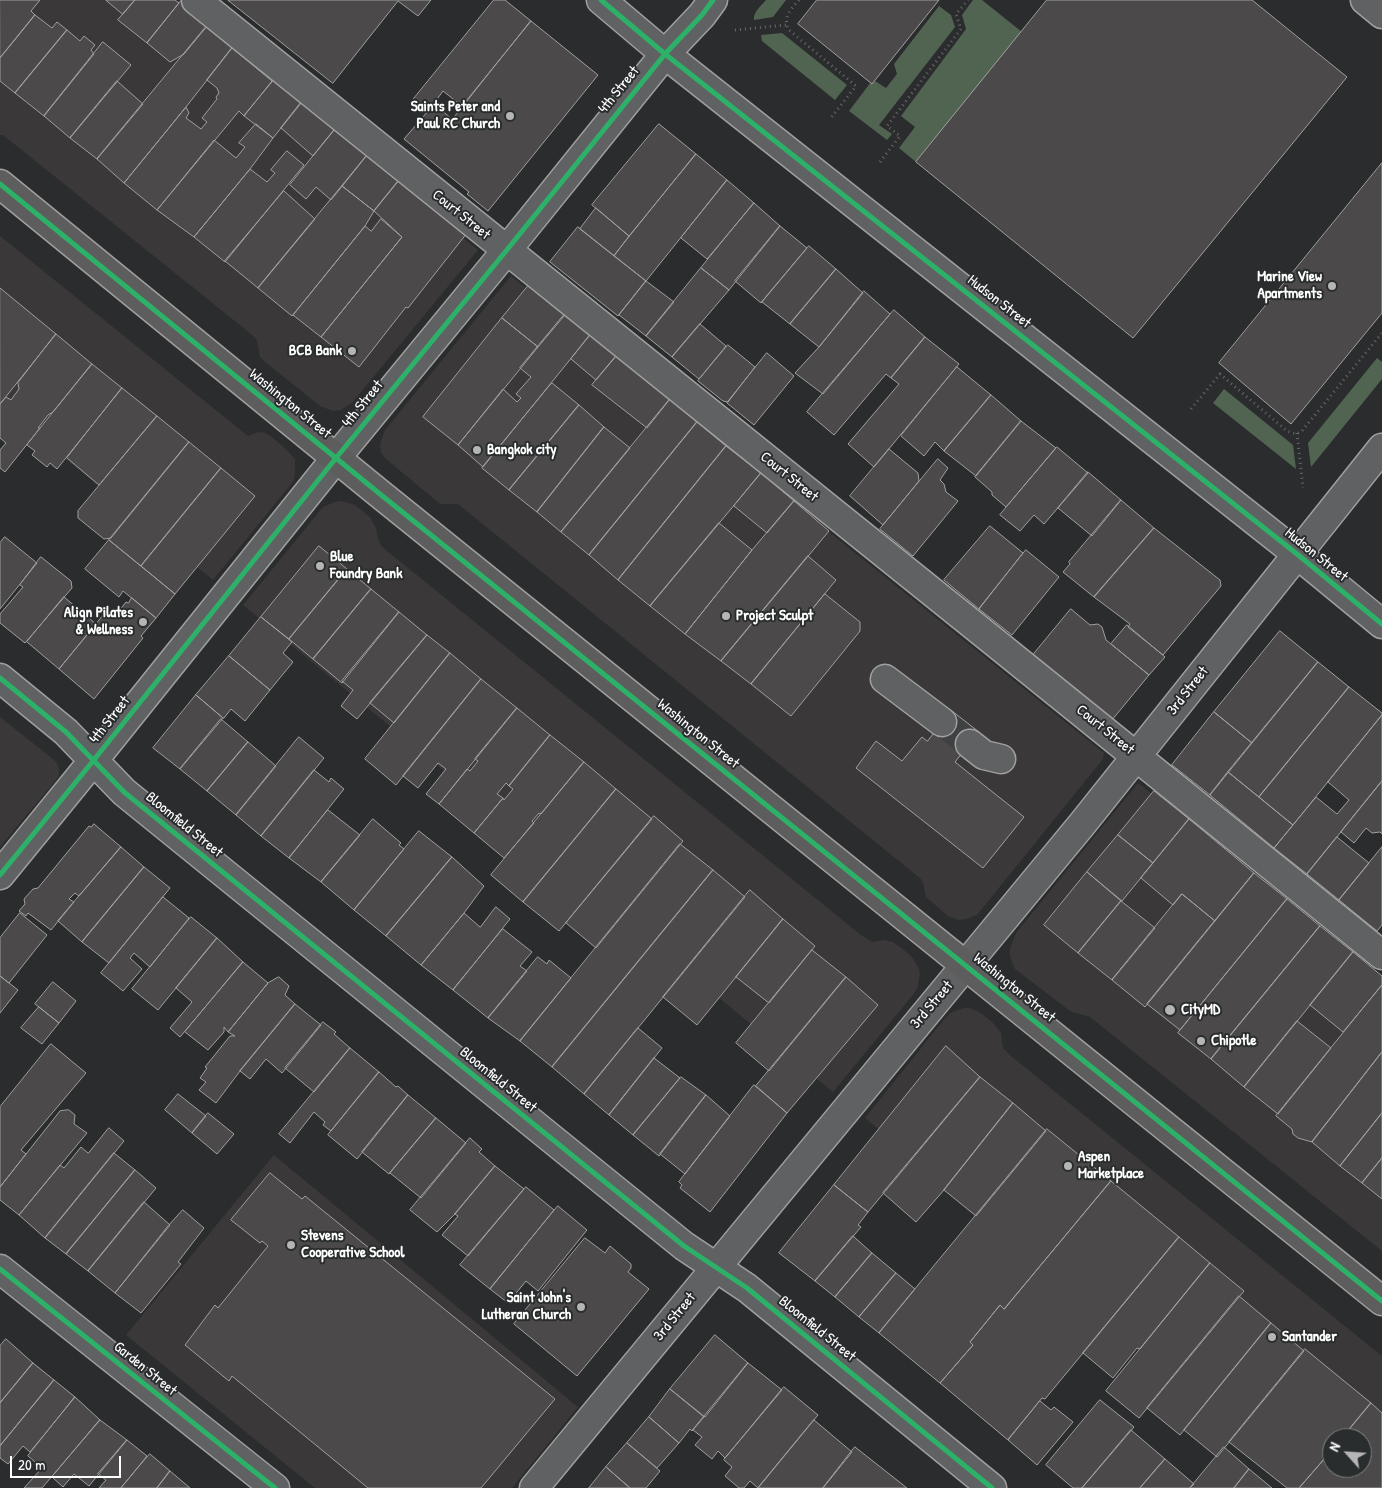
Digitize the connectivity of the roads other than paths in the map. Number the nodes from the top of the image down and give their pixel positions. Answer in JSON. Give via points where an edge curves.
{"nodes":[{"id":1,"x":196,"y":0,"type":"edge"},
{"id":2,"x":601,"y":0,"type":"edge"},
{"id":3,"x":713,"y":0,"type":"edge"},
{"id":4,"x":1365,"y":0,"type":"edge"},
{"id":5,"x":1382,"y":14,"type":"edge"},
{"id":6,"x":665,"y":54,"type":"junction"},
{"id":7,"x":0,"y":184,"type":"edge"},
{"id":8,"x":506,"y":251,"type":"junction"},
{"id":9,"x":1382,"y":448,"type":"edge"},
{"id":10,"x":336,"y":458,"type":"junction"},
{"id":11,"x":1297,"y":554,"type":"junction"},
{"id":12,"x":1382,"y":624,"type":"edge"},
{"id":13,"x":0,"y":678,"type":"edge"},
{"id":14,"x":885,"y":678,"type":"dead end"},
{"id":15,"x":942,"y":722,"type":"tunnel mouth"},
{"id":16,"x":970,"y":744,"type":"tunnel mouth"},
{"id":17,"x":1137,"y":756,"type":"junction"},
{"id":18,"x":1001,"y":759,"type":"dead end"},
{"id":19,"x":93,"y":761,"type":"junction"},
{"id":20,"x":0,"y":875,"type":"edge"},
{"id":21,"x":1382,"y":955,"type":"edge"},
{"id":22,"x":966,"y":965,"type":"junction"},
{"id":23,"x":716,"y":1267,"type":"junction"},
{"id":24,"x":0,"y":1269,"type":"edge"},
{"id":25,"x":1382,"y":1302,"type":"edge"},
{"id":26,"x":275,"y":1488,"type":"edge"},
{"id":27,"x":534,"y":1488,"type":"edge"},
{"id":28,"x":992,"y":1488,"type":"edge"}],
"edges":[{"from":1,"to":8,"type":"street","name":"Court Street"},
{"from":2,"to":6,"type":"street","name":"Hudson Street"},
{"from":3,"to":6,"type":"street","name":"4th Street"},
{"from":4,"to":5,"type":"street"},
{"from":6,"to":8,"type":"street","name":"4th Street"},
{"from":6,"to":11,"type":"street","name":"Hudson Street"},
{"from":7,"to":10,"type":"main road","name":"Washington Street"},
{"from":8,"to":10,"type":"street","name":"4th Street"},
{"from":8,"to":17,"type":"street","name":"Court Street"},
{"from":9,"to":11,"type":"street","name":"3rd Street"},
{"from":10,"to":19,"type":"street","name":"4th Street"},
{"from":10,"to":22,"type":"main road","name":"Washington Street"},
{"from":11,"to":12,"type":"street","name":"Hudson Street"},
{"from":11,"to":17,"type":"street","name":"3rd Street"},
{"from":13,"to":19,"type":"street","name":"Bloomfield Street","via":[[66,732]]},
{"from":14,"to":15,"type":"street"},
{"from":16,"to":18,"type":"street","via":[[984,754]]},
{"from":17,"to":21,"type":"street","name":"Court Street"},
{"from":17,"to":22,"type":"street","name":"3rd Street"},
{"from":19,"to":20,"type":"street","name":"4th Street"},
{"from":19,"to":23,"type":"street","name":"Bloomfield Street","via":[[124,792],[684,1246]]},
{"from":22,"to":23,"type":"street","name":"3rd Street"},
{"from":22,"to":25,"type":"main road","name":"Washington Street"},
{"from":23,"to":27,"type":"street","name":"3rd Street"},
{"from":23,"to":28,"type":"street","name":"Bloomfield Street","via":[[747,1288]]},
{"from":24,"to":26,"type":"street","name":"Garden Street"}]}
